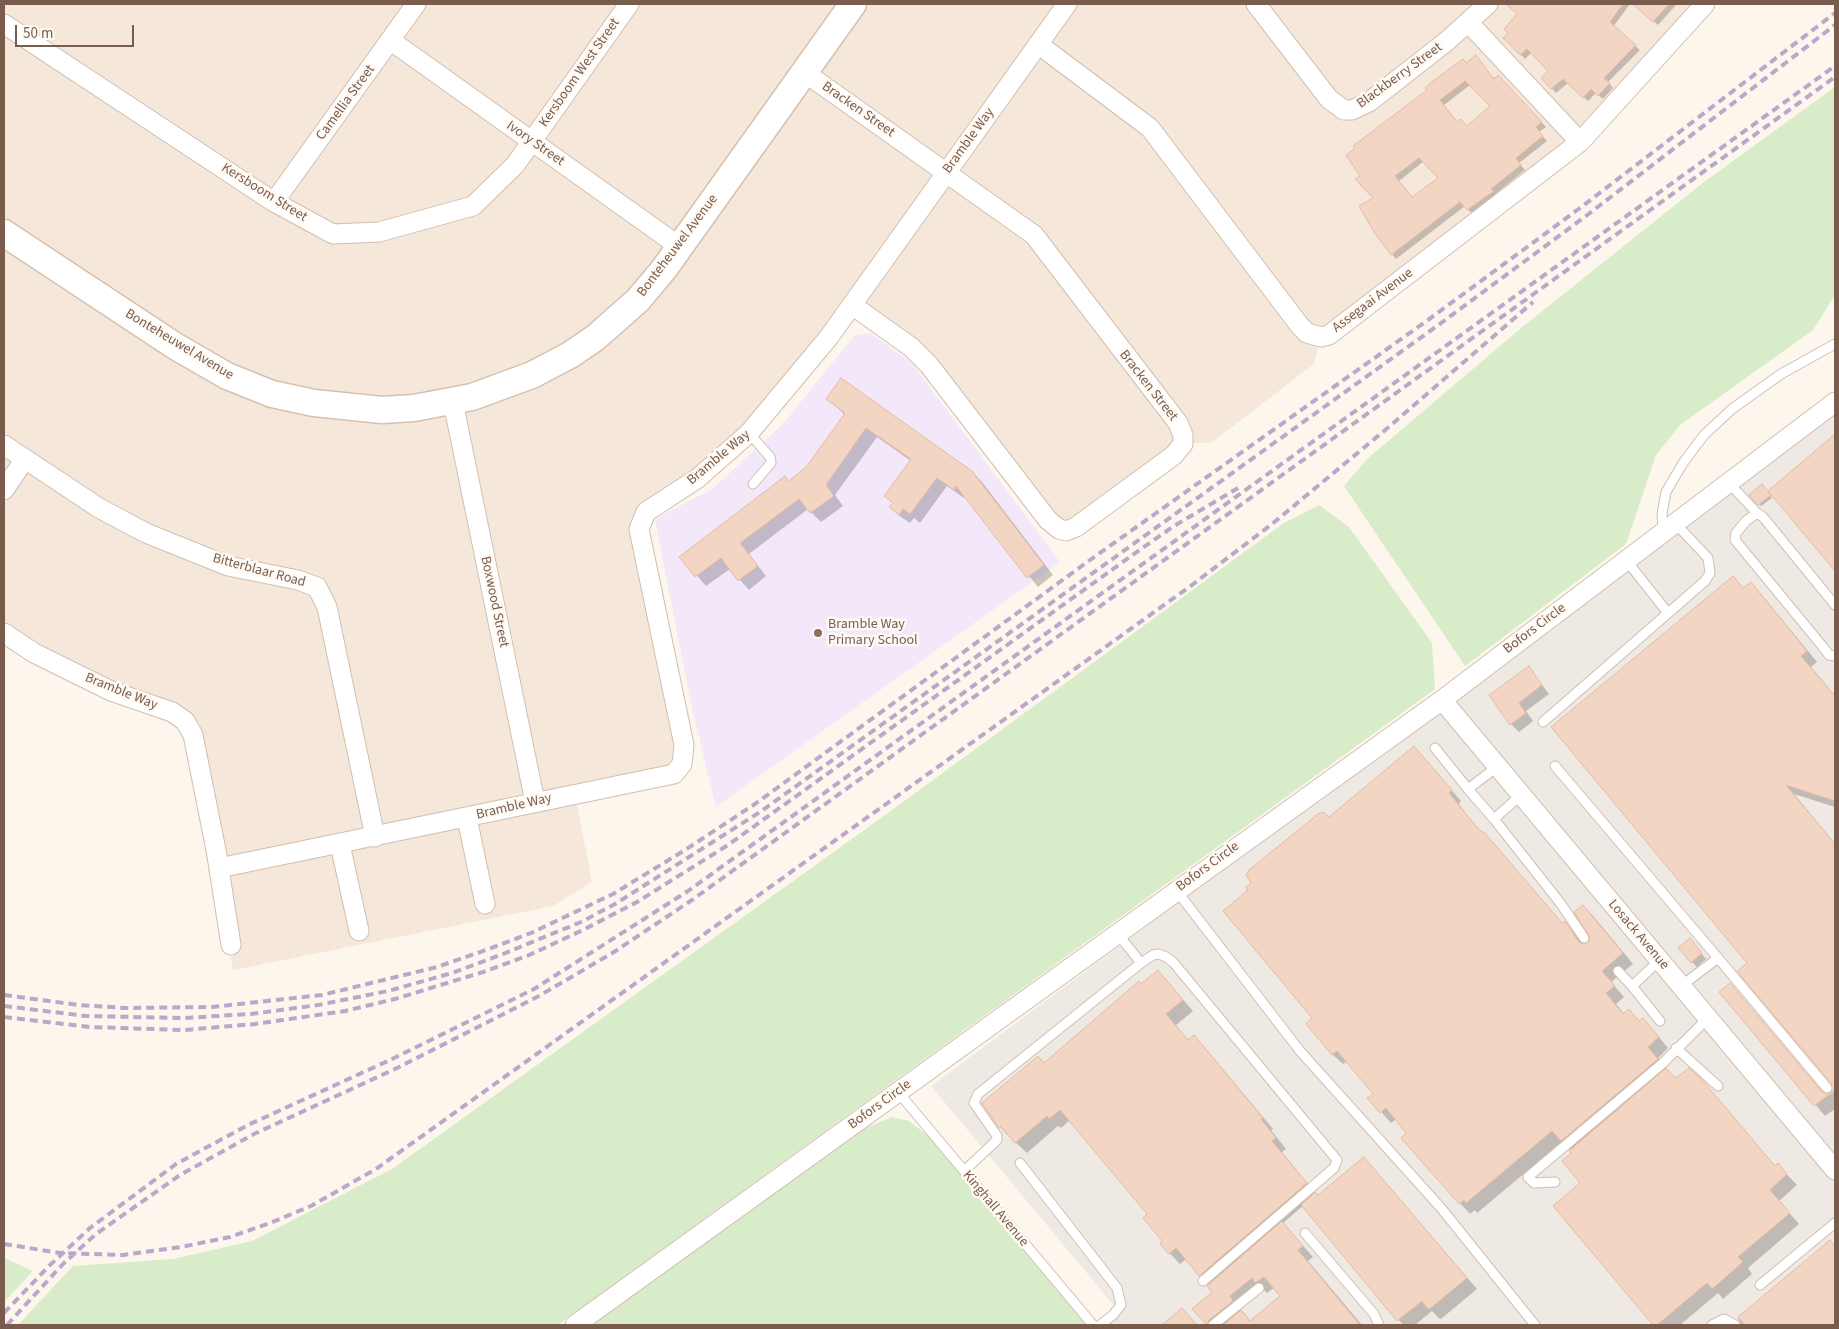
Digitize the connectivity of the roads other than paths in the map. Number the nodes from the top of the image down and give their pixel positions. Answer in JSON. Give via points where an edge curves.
{"nodes":[{"id":1,"x":416,"y":4,"type":"edge"},
{"id":2,"x":629,"y":4,"type":"edge"},
{"id":3,"x":853,"y":4,"type":"edge"},
{"id":4,"x":1066,"y":4,"type":"edge"},
{"id":5,"x":1256,"y":4,"type":"edge"},
{"id":6,"x":1488,"y":4,"type":"edge"},
{"id":7,"x":1705,"y":4,"type":"edge"},
{"id":8,"x":1468,"y":22,"type":"junction"},
{"id":9,"x":4,"y":24,"type":"edge"},
{"id":10,"x":390,"y":40,"type":"junction"},
{"id":11,"x":1038,"y":44,"type":"junction"},
{"id":12,"x":804,"y":72,"type":"junction"},
{"id":13,"x":531,"y":141,"type":"junction"},
{"id":14,"x":1580,"y":142,"type":"junction"},
{"id":15,"x":946,"y":173,"type":"junction"},
{"id":16,"x":274,"y":202,"type":"junction"},
{"id":17,"x":4,"y":232,"type":"edge"},
{"id":18,"x":680,"y":247,"type":"junction"},
{"id":19,"x":852,"y":305,"type":"junction"},
{"id":20,"x":1835,"y":344,"type":"edge"},
{"id":21,"x":453,"y":402,"type":"junction"},
{"id":22,"x":1835,"y":402,"type":"edge"},
{"id":23,"x":749,"y":434,"type":"junction"},
{"id":24,"x":4,"y":445,"type":"edge"},
{"id":25,"x":24,"y":459,"type":"junction"},
{"id":26,"x":1728,"y":482,"type":"junction"},
{"id":27,"x":753,"y":484,"type":"dead end"},
{"id":28,"x":4,"y":490,"type":"edge"},
{"id":29,"x":1757,"y":513,"type":"junction"},
{"id":30,"x":1669,"y":527,"type":"junction"},
{"id":31,"x":1626,"y":559,"type":"junction"},
{"id":32,"x":1835,"y":605,"type":"edge"},
{"id":33,"x":1668,"y":613,"type":"junction"},
{"id":34,"x":4,"y":633,"type":"edge"},
{"id":35,"x":1835,"y":656,"type":"edge"},
{"id":36,"x":1442,"y":700,"type":"junction"},
{"id":37,"x":1543,"y":722,"type":"dead end"},
{"id":38,"x":1435,"y":748,"type":"dead end"},
{"id":39,"x":1497,"y":766,"type":"junction"},
{"id":40,"x":1556,"y":766,"type":"dead end"},
{"id":41,"x":1468,"y":789,"type":"junction"},
{"id":42,"x":1521,"y":795,"type":"junction"},
{"id":43,"x":535,"y":802,"type":"junction"},
{"id":44,"x":467,"y":818,"type":"junction"},
{"id":45,"x":1494,"y":819,"type":"junction"},
{"id":46,"x":375,"y":837,"type":"junction"},
{"id":47,"x":340,"y":844,"type":"junction"},
{"id":48,"x":219,"y":868,"type":"junction"},
{"id":49,"x":1176,"y":890,"type":"junction"},
{"id":50,"x":485,"y":904,"type":"dead end"},
{"id":51,"x":359,"y":931,"type":"dead end"},
{"id":52,"x":1117,"y":933,"type":"junction"},
{"id":53,"x":1584,"y":938,"type":"dead end"},
{"id":54,"x":231,"y":945,"type":"dead end"},
{"id":55,"x":1718,"y":958,"type":"junction"},
{"id":56,"x":1660,"y":960,"type":"junction"},
{"id":57,"x":1141,"y":963,"type":"junction"},
{"id":58,"x":1618,"y":971,"type":"dead end"},
{"id":59,"x":1632,"y":986,"type":"junction"},
{"id":60,"x":1681,"y":986,"type":"junction"},
{"id":61,"x":1708,"y":1018,"type":"junction"},
{"id":62,"x":1660,"y":1020,"type":"dead end"},
{"id":63,"x":1676,"y":1048,"type":"junction"},
{"id":64,"x":1718,"y":1086,"type":"dead end"},
{"id":65,"x":1827,"y":1088,"type":"dead end"},
{"id":66,"x":898,"y":1092,"type":"junction"},
{"id":67,"x":1020,"y":1163,"type":"dead end"},
{"id":68,"x":1835,"y":1170,"type":"edge"},
{"id":69,"x":964,"y":1171,"type":"junction"},
{"id":70,"x":1556,"y":1182,"type":"dead end"},
{"id":71,"x":1835,"y":1223,"type":"edge"},
{"id":72,"x":1305,"y":1233,"type":"dead end"},
{"id":73,"x":1203,"y":1281,"type":"dead end"},
{"id":74,"x":1760,"y":1285,"type":"dead end"},
{"id":75,"x":1259,"y":1288,"type":"dead end"},
{"id":76,"x":575,"y":1325,"type":"edge"},
{"id":77,"x":1093,"y":1325,"type":"edge"},
{"id":78,"x":1100,"y":1325,"type":"edge"},
{"id":79,"x":1213,"y":1325,"type":"edge"},
{"id":80,"x":1379,"y":1325,"type":"edge"},
{"id":81,"x":1535,"y":1325,"type":"edge"},
{"id":82,"x":1712,"y":1325,"type":"edge"},
{"id":83,"x":1735,"y":1325,"type":"edge"}],
"edges":[{"from":1,"to":10,"type":"street","name":"Camellia Street"},
{"from":2,"to":13,"type":"street","name":"Kersboom West Street"},
{"from":3,"to":12,"type":"street","name":"Bonteheuwel Avenue"},
{"from":4,"to":11,"type":"street","name":"Bramble Way"},
{"from":5,"to":8,"type":"street","name":"Blackberry Street","via":[[1329,99],[1344,110],[1352,110],[1368,102]]},
{"from":6,"to":8,"type":"street","name":"Blackberry Street"},
{"from":7,"to":14,"type":"street","name":"Assegaai Avenue"},
{"from":8,"to":14,"type":"street"},
{"from":9,"to":16,"type":"street","name":"Kersboom Street"},
{"from":10,"to":13,"type":"street","name":"Ivory Street"},
{"from":10,"to":16,"type":"street","name":"Camellia Street"},
{"from":11,"to":14,"type":"street","name":"Assegaai Avenue","via":[[1150,128],[1300,326],[1313,336],[1329,335]]},
{"from":11,"to":15,"type":"street","name":"Bramble Way"},
{"from":12,"to":15,"type":"street","name":"Bracken Street"},
{"from":12,"to":18,"type":"street","name":"Bonteheuwel Avenue"},
{"from":13,"to":16,"type":"street","name":"Kersboom Street","via":[[515,165],[473,206],[379,232],[333,234]]},
{"from":13,"to":18,"type":"street","name":"Ivory Street"},
{"from":15,"to":19,"type":"street","name":"Bramble Way"},
{"from":15,"to":19,"type":"street","name":"Bracken Street","via":[[1022,226],[1044,247],[1178,423],[1183,444],[1174,455],[1076,528],[1059,530],[929,364]]},
{"from":17,"to":21,"type":"street","name":"Bonteheuwel Avenue","via":[[175,346],[227,376],[272,394],[314,403],[373,409],[414,408]]},
{"from":18,"to":21,"type":"street","name":"Bonteheuwel Avenue","via":[[638,300],[595,338],[532,375]]},
{"from":19,"to":23,"type":"street","name":"Bramble Way","via":[[829,338]]},
{"from":20,"to":30,"type":"lane","via":[[1781,374],[1732,409],[1704,435],[1666,492],[1662,514]]},
{"from":21,"to":43,"type":"street","name":"Boxwood Street"},
{"from":22,"to":26,"type":"street","name":"Bofors Circle"},
{"from":23,"to":27,"type":"lane","via":[[770,457],[771,463]]},
{"from":23,"to":43,"type":"street","name":"Bramble Way","via":[[698,478],[646,512],[639,529],[684,745],[682,764],[674,774]]},
{"from":24,"to":25,"type":"street","name":"Bitterblaar Road"},
{"from":25,"to":28,"type":"street"},
{"from":25,"to":46,"type":"street","name":"Bitterblaar Road","via":[[99,508],[146,533],[228,566],[317,587],[327,607]]},
{"from":26,"to":29,"type":"lane"},
{"from":26,"to":30,"type":"street","name":"Bofors Circle"},
{"from":29,"to":32,"type":"lane"},
{"from":29,"to":35,"type":"lane","via":[[1742,525],[1735,540],[1829,655]]},
{"from":30,"to":31,"type":"street","name":"Bofors Circle"},
{"from":30,"to":33,"type":"lane","via":[[1708,558],[1710,573]]},
{"from":31,"to":33,"type":"lane"},
{"from":31,"to":36,"type":"street","name":"Bofors Circle"},
{"from":33,"to":37,"type":"lane"},
{"from":34,"to":48,"type":"street","name":"Bramble Way","via":[[34,653],[111,691],[172,712],[185,721],[193,735]]},
{"from":36,"to":39,"type":"street","name":"Losack Avenue"},
{"from":36,"to":49,"type":"street","name":"Bofors Circle"},
{"from":38,"to":41,"type":"lane"},
{"from":39,"to":41,"type":"lane"},
{"from":39,"to":42,"type":"street","name":"Losack Avenue"},
{"from":40,"to":55,"type":"lane"},
{"from":41,"to":45,"type":"lane"},
{"from":42,"to":45,"type":"lane"},
{"from":42,"to":56,"type":"street","name":"Losack Avenue"},
{"from":43,"to":44,"type":"street","name":"Bramble Way"},
{"from":44,"to":46,"type":"street","name":"Bramble Way"},
{"from":44,"to":50,"type":"street","name":"Bramble Way"},
{"from":45,"to":53,"type":"lane"},
{"from":46,"to":47,"type":"street","name":"Bramble Way"},
{"from":47,"to":48,"type":"street","name":"Bramble Way"},
{"from":47,"to":51,"type":"street"},
{"from":48,"to":54,"type":"street","name":"Bramble Way"},
{"from":49,"to":52,"type":"street","name":"Bofors Circle"},
{"from":49,"to":81,"type":"lane","via":[[1300,1051],[1441,1208]]},
{"from":52,"to":57,"type":"lane"},
{"from":52,"to":66,"type":"street","name":"Bofors Circle"},
{"from":55,"to":60,"type":"lane"},
{"from":55,"to":65,"type":"lane"},
{"from":56,"to":59,"type":"lane"},
{"from":56,"to":60,"type":"street","name":"Losack Avenue"},
{"from":57,"to":69,"type":"lane","via":[[978,1094],[974,1103],[997,1140]]},
{"from":57,"to":73,"type":"lane","via":[[1159,954],[1173,962],[1337,1160],[1334,1168]]},
{"from":58,"to":59,"type":"lane"},
{"from":59,"to":62,"type":"lane"},
{"from":60,"to":61,"type":"street","name":"Losack Avenue"},
{"from":61,"to":63,"type":"lane"},
{"from":61,"to":68,"type":"street","name":"Losack Avenue"},
{"from":63,"to":64,"type":"lane"},
{"from":63,"to":70,"type":"lane","via":[[1663,1063],[1528,1177],[1534,1183]]},
{"from":66,"to":69,"type":"lane","name":"Kinghall Avenue"},
{"from":66,"to":76,"type":"street","name":"Bofors Circle"},
{"from":67,"to":78,"type":"lane","via":[[1117,1288],[1120,1305]]},
{"from":69,"to":77,"type":"lane","name":"Kinghall Avenue"},
{"from":71,"to":74,"type":"lane"},
{"from":72,"to":80,"type":"lane","via":[[1374,1314]]},
{"from":75,"to":79,"type":"lane"},
{"from":82,"to":83,"type":"lane","via":[[1724,1319]]}]}
